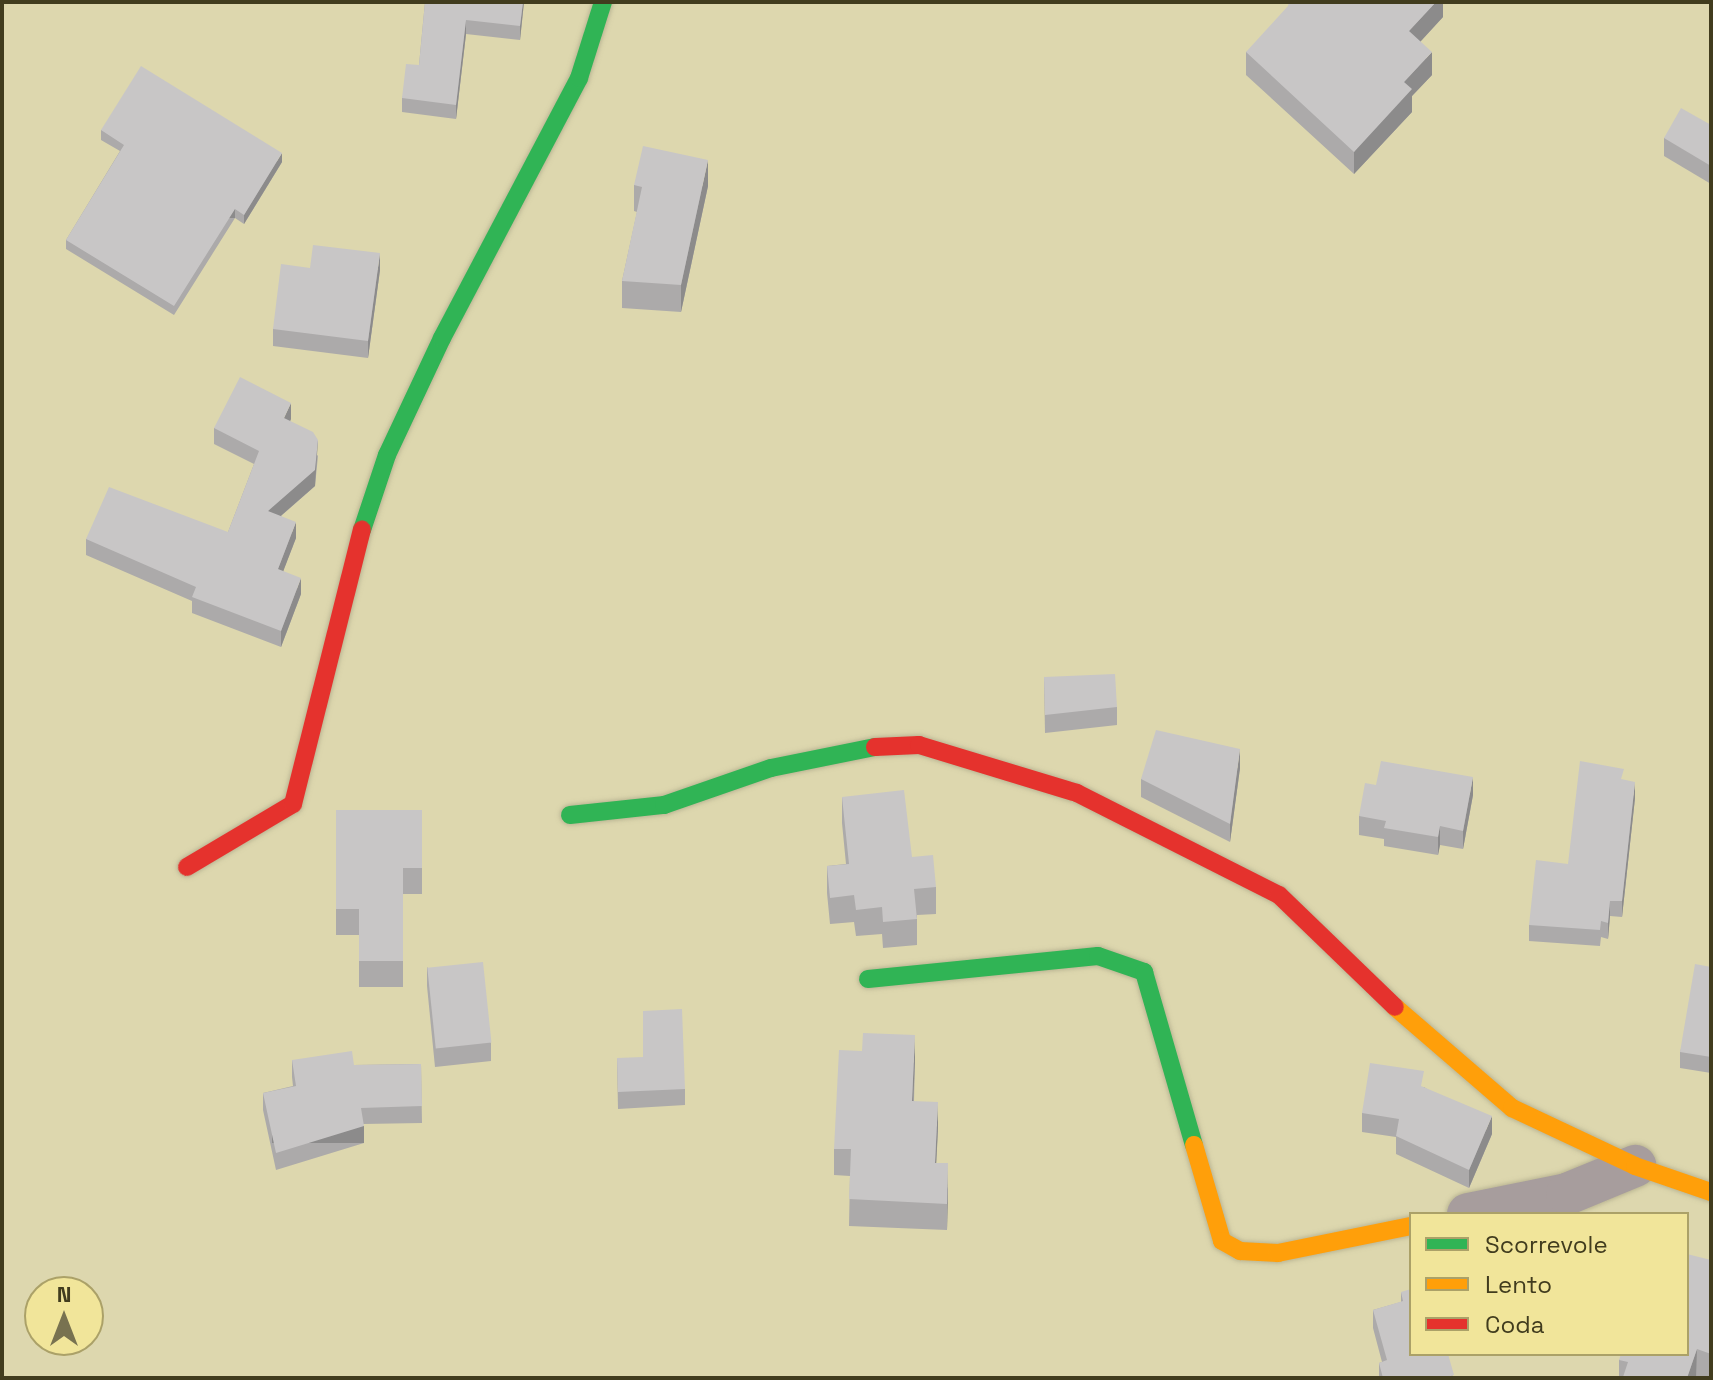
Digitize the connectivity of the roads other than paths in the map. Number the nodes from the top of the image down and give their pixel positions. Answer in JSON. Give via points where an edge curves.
{"nodes":[{"id":1,"x":603,"y":2,"type":"edge"},
{"id":2,"x":570,"y":815,"type":"dead end"},
{"id":3,"x":187,"y":867,"type":"dead end"},
{"id":4,"x":868,"y":979,"type":"dead end"},
{"id":5,"x":1635,"y":1166,"type":"junction"},
{"id":6,"x":1711,"y":1192,"type":"edge"},
{"id":7,"x":1478,"y":1212,"type":"edge"},
{"id":8,"x":1409,"y":1226,"type":"edge"}],
"edges":[{"from":1,"to":3,"type":"street","via":[[579,78],[387,455],[358,543],[293,804]]},
{"from":2,"to":5,"type":"street","via":[[664,805],[771,768],[896,743],[919,745],[1077,793],[1279,895],[1438,1049],[1512,1108]]},
{"from":4,"to":8,"type":"street","via":[[1098,956],[1144,972],[1222,1241],[1240,1251],[1278,1253]]},
{"from":5,"to":6,"type":"street"},
{"from":5,"to":7,"type":"street","via":[[1567,1194]]}]}
